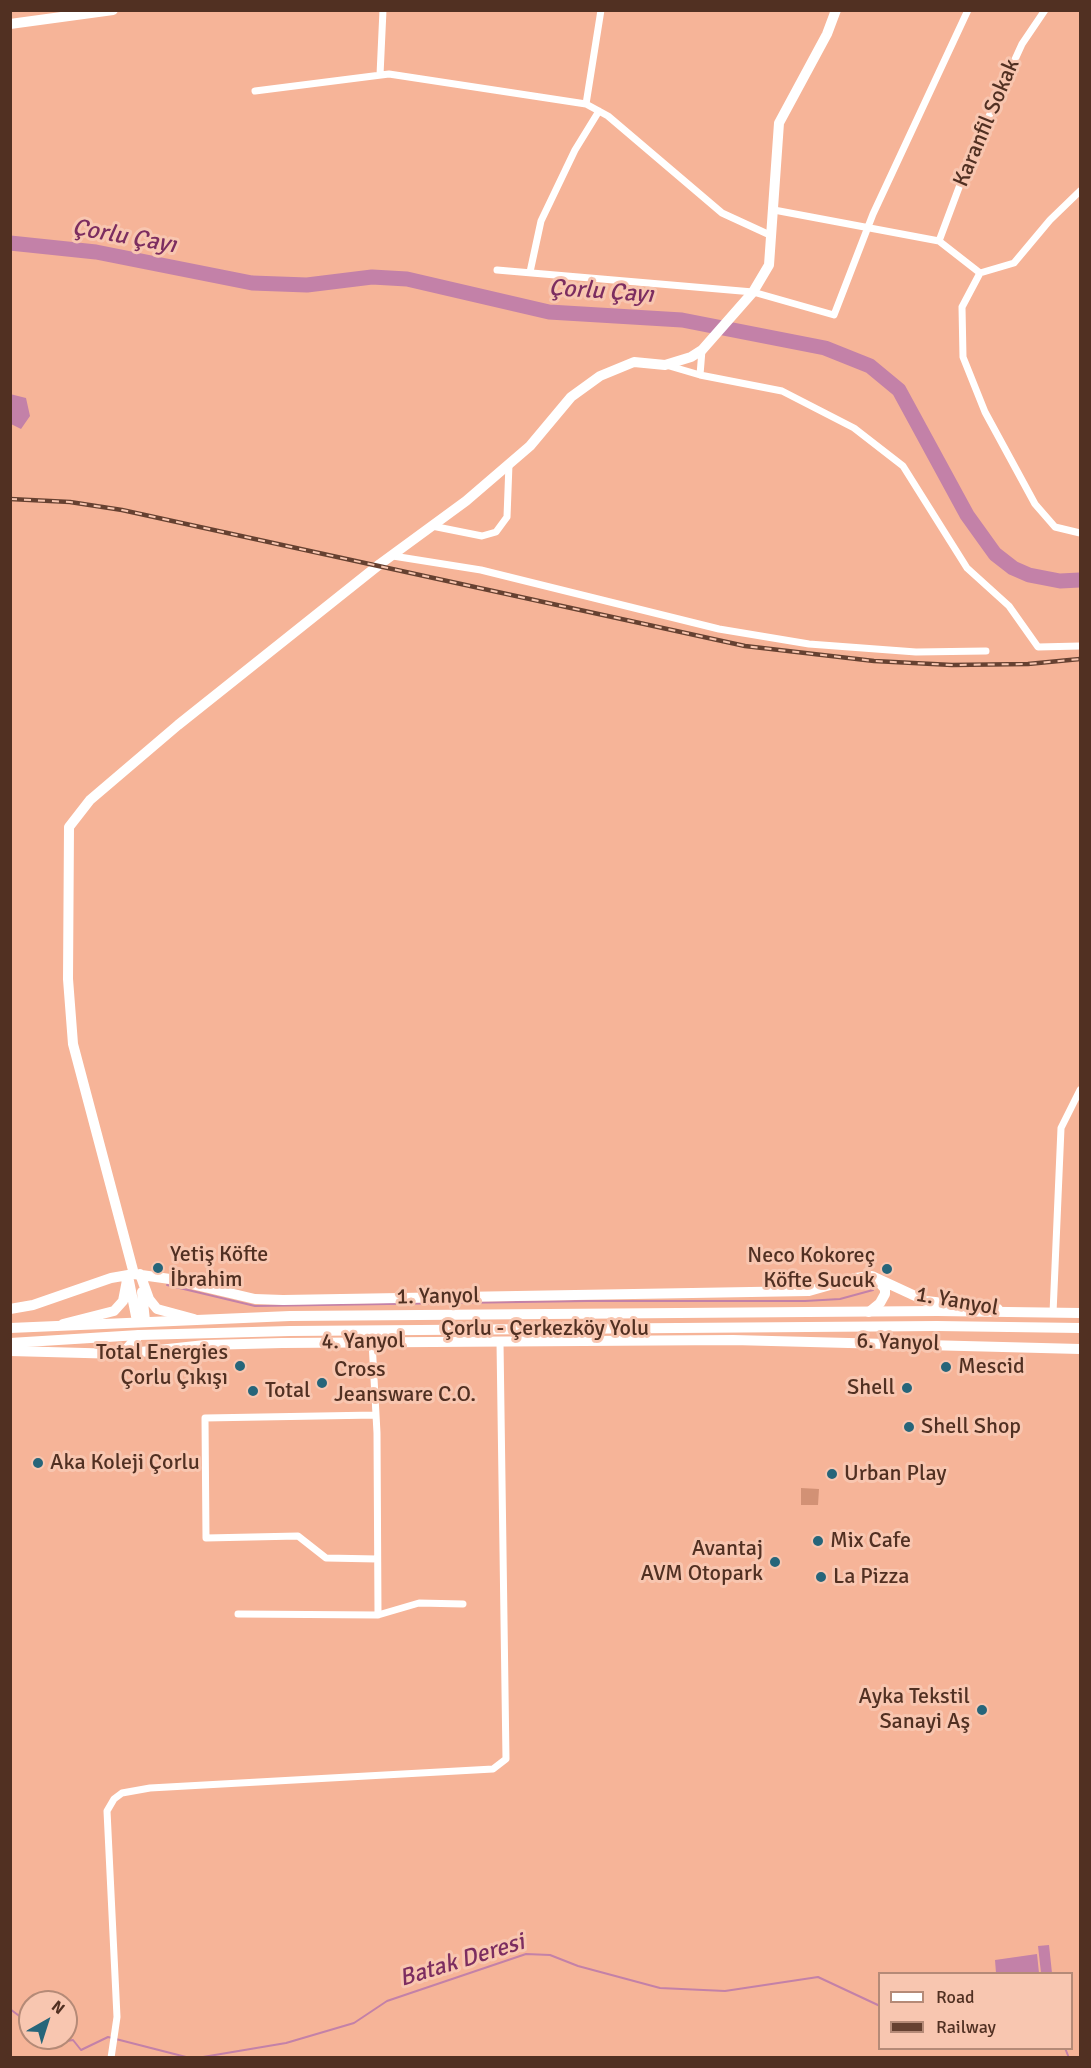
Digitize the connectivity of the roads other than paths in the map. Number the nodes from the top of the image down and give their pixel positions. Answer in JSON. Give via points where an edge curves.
{"nodes":[{"id":1,"x":113,"y":10,"type":"edge"},
{"id":2,"x":383,"y":10,"type":"edge"},
{"id":3,"x":601,"y":10,"type":"edge"},
{"id":4,"x":836,"y":10,"type":"edge"},
{"id":5,"x":968,"y":10,"type":"edge"},
{"id":6,"x":1045,"y":10,"type":"edge"},
{"id":7,"x":10,"y":24,"type":"edge"},
{"id":8,"x":380,"y":75,"type":"junction"},
{"id":9,"x":255,"y":91,"type":"dead end"},
{"id":10,"x":592,"y":108,"type":"junction"},
{"id":11,"x":1080,"y":191,"type":"edge"},
{"id":12,"x":774,"y":210,"type":"junction"},
{"id":13,"x":867,"y":229,"type":"junction"},
{"id":14,"x":772,"y":236,"type":"junction"},
{"id":15,"x":939,"y":241,"type":"junction"},
{"id":16,"x":497,"y":270,"type":"dead end"},
{"id":17,"x":530,"y":272,"type":"junction"},
{"id":18,"x":980,"y":273,"type":"junction"},
{"id":19,"x":753,"y":292,"type":"junction"},
{"id":20,"x":702,"y":350,"type":"junction"},
{"id":21,"x":665,"y":365,"type":"junction"},
{"id":22,"x":700,"y":375,"type":"junction"},
{"id":23,"x":509,"y":464,"type":"junction"},
{"id":24,"x":432,"y":526,"type":"junction"},
{"id":25,"x":1080,"y":532,"type":"edge"},
{"id":26,"x":393,"y":556,"type":"junction"},
{"id":27,"x":1080,"y":646,"type":"edge"},
{"id":28,"x":986,"y":651,"type":"dead end"},
{"id":29,"x":1080,"y":1090,"type":"edge"},
{"id":30,"x":134,"y":1274,"type":"junction"},
{"id":31,"x":872,"y":1276,"type":"junction"},
{"id":32,"x":10,"y":1309,"type":"edge"},
{"id":33,"x":869,"y":1312,"type":"junction"},
{"id":34,"x":1010,"y":1312,"type":"junction"},
{"id":35,"x":1053,"y":1313,"type":"junction"},
{"id":36,"x":1080,"y":1313,"type":"edge"},
{"id":37,"x":197,"y":1319,"type":"junction"},
{"id":38,"x":141,"y":1321,"type":"junction"},
{"id":39,"x":57,"y":1326,"type":"junction"},
{"id":40,"x":747,"y":1327,"type":"junction"},
{"id":41,"x":10,"y":1328,"type":"edge"},
{"id":42,"x":1080,"y":1328,"type":"edge"},
{"id":43,"x":139,"y":1335,"type":"junction"},
{"id":44,"x":165,"y":1335,"type":"junction"},
{"id":45,"x":824,"y":1341,"type":"junction"},
{"id":46,"x":372,"y":1342,"type":"junction"},
{"id":47,"x":500,"y":1342,"type":"junction"},
{"id":48,"x":10,"y":1343,"type":"edge"},
{"id":49,"x":205,"y":1345,"type":"junction"},
{"id":50,"x":1080,"y":1350,"type":"edge"},
{"id":51,"x":10,"y":1351,"type":"edge"},
{"id":52,"x":122,"y":1354,"type":"junction"},
{"id":53,"x":376,"y":1415,"type":"junction"},
{"id":54,"x":377,"y":1559,"type":"junction"},
{"id":55,"x":463,"y":1604,"type":"dead end"},
{"id":56,"x":238,"y":1614,"type":"dead end"},
{"id":57,"x":378,"y":1615,"type":"junction"},
{"id":58,"x":111,"y":2058,"type":"edge"}],
"edges":[{"from":1,"to":7,"type":"main road"},
{"from":2,"to":8,"type":"street"},
{"from":3,"to":10,"type":"street"},
{"from":4,"to":12,"type":"main road","via":[[779,123]]},
{"from":5,"to":13,"type":"street"},
{"from":6,"to":15,"type":"street","name":"Karanfil Sokak","via":[[1022,44],[970,158]]},
{"from":8,"to":9,"type":"street"},
{"from":8,"to":10,"type":"street"},
{"from":10,"to":14,"type":"street","via":[[722,213]]},
{"from":10,"to":17,"type":"street","via":[[592,121],[541,221]]},
{"from":11,"to":18,"type":"street","via":[[1014,263]]},
{"from":12,"to":13,"type":"street"},
{"from":12,"to":14,"type":"main road"},
{"from":13,"to":15,"type":"street"},
{"from":13,"to":19,"type":"street","via":[[834,315]]},
{"from":14,"to":19,"type":"main road","via":[[769,265]]},
{"from":15,"to":18,"type":"street"},
{"from":16,"to":17,"type":"street"},
{"from":17,"to":19,"type":"street"},
{"from":18,"to":25,"type":"street","via":[[962,308],[963,357],[985,412],[1035,504],[1055,527]]},
{"from":19,"to":20,"type":"main road"},
{"from":20,"to":21,"type":"main road"},
{"from":20,"to":22,"type":"street"},
{"from":21,"to":22,"type":"street"},
{"from":21,"to":23,"type":"main road","via":[[634,362],[600,376],[571,397],[530,446]]},
{"from":22,"to":27,"type":"street","via":[[782,391],[854,428],[903,466],[967,568],[1008,606],[1038,647]]},
{"from":23,"to":24,"type":"main road"},
{"from":23,"to":24,"type":"street","via":[[507,517],[496,532],[482,536]]},
{"from":24,"to":26,"type":"main road"},
{"from":26,"to":28,"type":"street","via":[[481,570],[719,629],[809,644],[916,652]]},
{"from":26,"to":30,"type":"main road","via":[[178,725],[90,800],[69,827],[68,979],[73,1044]]},
{"from":29,"to":35,"type":"street","via":[[1061,1128]]},
{"from":30,"to":31,"type":"main road","name":"1. Yanyol","via":[[240,1296],[283,1300],[809,1291]]},
{"from":30,"to":32,"type":"main road","name":"1. Yanyol"},
{"from":30,"to":37,"type":"main road","via":[[157,1309]]},
{"from":30,"to":38,"type":"main road"},
{"from":30,"to":39,"type":"main road","via":[[114,1311]]},
{"from":31,"to":33,"type":"main road","name":"1. Yanyol","via":[[882,1284],[885,1294]]},
{"from":31,"to":34,"type":"main road","name":"1. Yanyol","via":[[926,1301]]},
{"from":33,"to":34,"type":"main road","name":"Çorlu - Çerkezköy Yolu"},
{"from":33,"to":37,"type":"main road","name":"Çorlu - Çerkezköy Yolu"},
{"from":34,"to":35,"type":"main road","name":"Çorlu - Çerkezköy Yolu"},
{"from":35,"to":36,"type":"main road","name":"Çorlu - Çerkezköy Yolu"},
{"from":37,"to":38,"type":"main road","name":"Çorlu - Çerkezköy Yolu"},
{"from":38,"to":39,"type":"main road","name":"Çorlu - Çerkezköy Yolu"},
{"from":38,"to":43,"type":"main road"},
{"from":39,"to":41,"type":"main road","name":"Çorlu - Çerkezköy Yolu"},
{"from":40,"to":42,"type":"main road","name":"Çorlu - Çerkezköy Yolu"},
{"from":40,"to":44,"type":"main road","name":"Çorlu - Çerkezköy Yolu"},
{"from":40,"to":45,"type":"main road"},
{"from":43,"to":44,"type":"main road","name":"Çorlu - Çerkezköy Yolu"},
{"from":43,"to":48,"type":"main road","name":"Çorlu - Çerkezköy Yolu"},
{"from":43,"to":52,"type":"main road"},
{"from":44,"to":49,"type":"main road"},
{"from":45,"to":47,"type":"main road","name":"4. Yanyol"},
{"from":45,"to":50,"type":"main road","name":"6. Yanyol"},
{"from":46,"to":47,"type":"main road","name":"4. Yanyol"},
{"from":46,"to":49,"type":"main road","name":"4. Yanyol"},
{"from":46,"to":53,"type":"street"},
{"from":47,"to":58,"type":"street","via":[[506,1759],[493,1769],[150,1788],[122,1793],[114,1799],[107,1811],[117,2017]]},
{"from":49,"to":52,"type":"main road","name":"4. Yanyol"},
{"from":51,"to":52,"type":"main road","name":"4. Yanyol"},
{"from":53,"to":54,"type":"street"},
{"from":53,"to":54,"type":"street","via":[[205,1418],[206,1538],[298,1536],[326,1558]]},
{"from":54,"to":57,"type":"street"},
{"from":55,"to":57,"type":"street","via":[[419,1603]]},
{"from":56,"to":57,"type":"street"}]}
